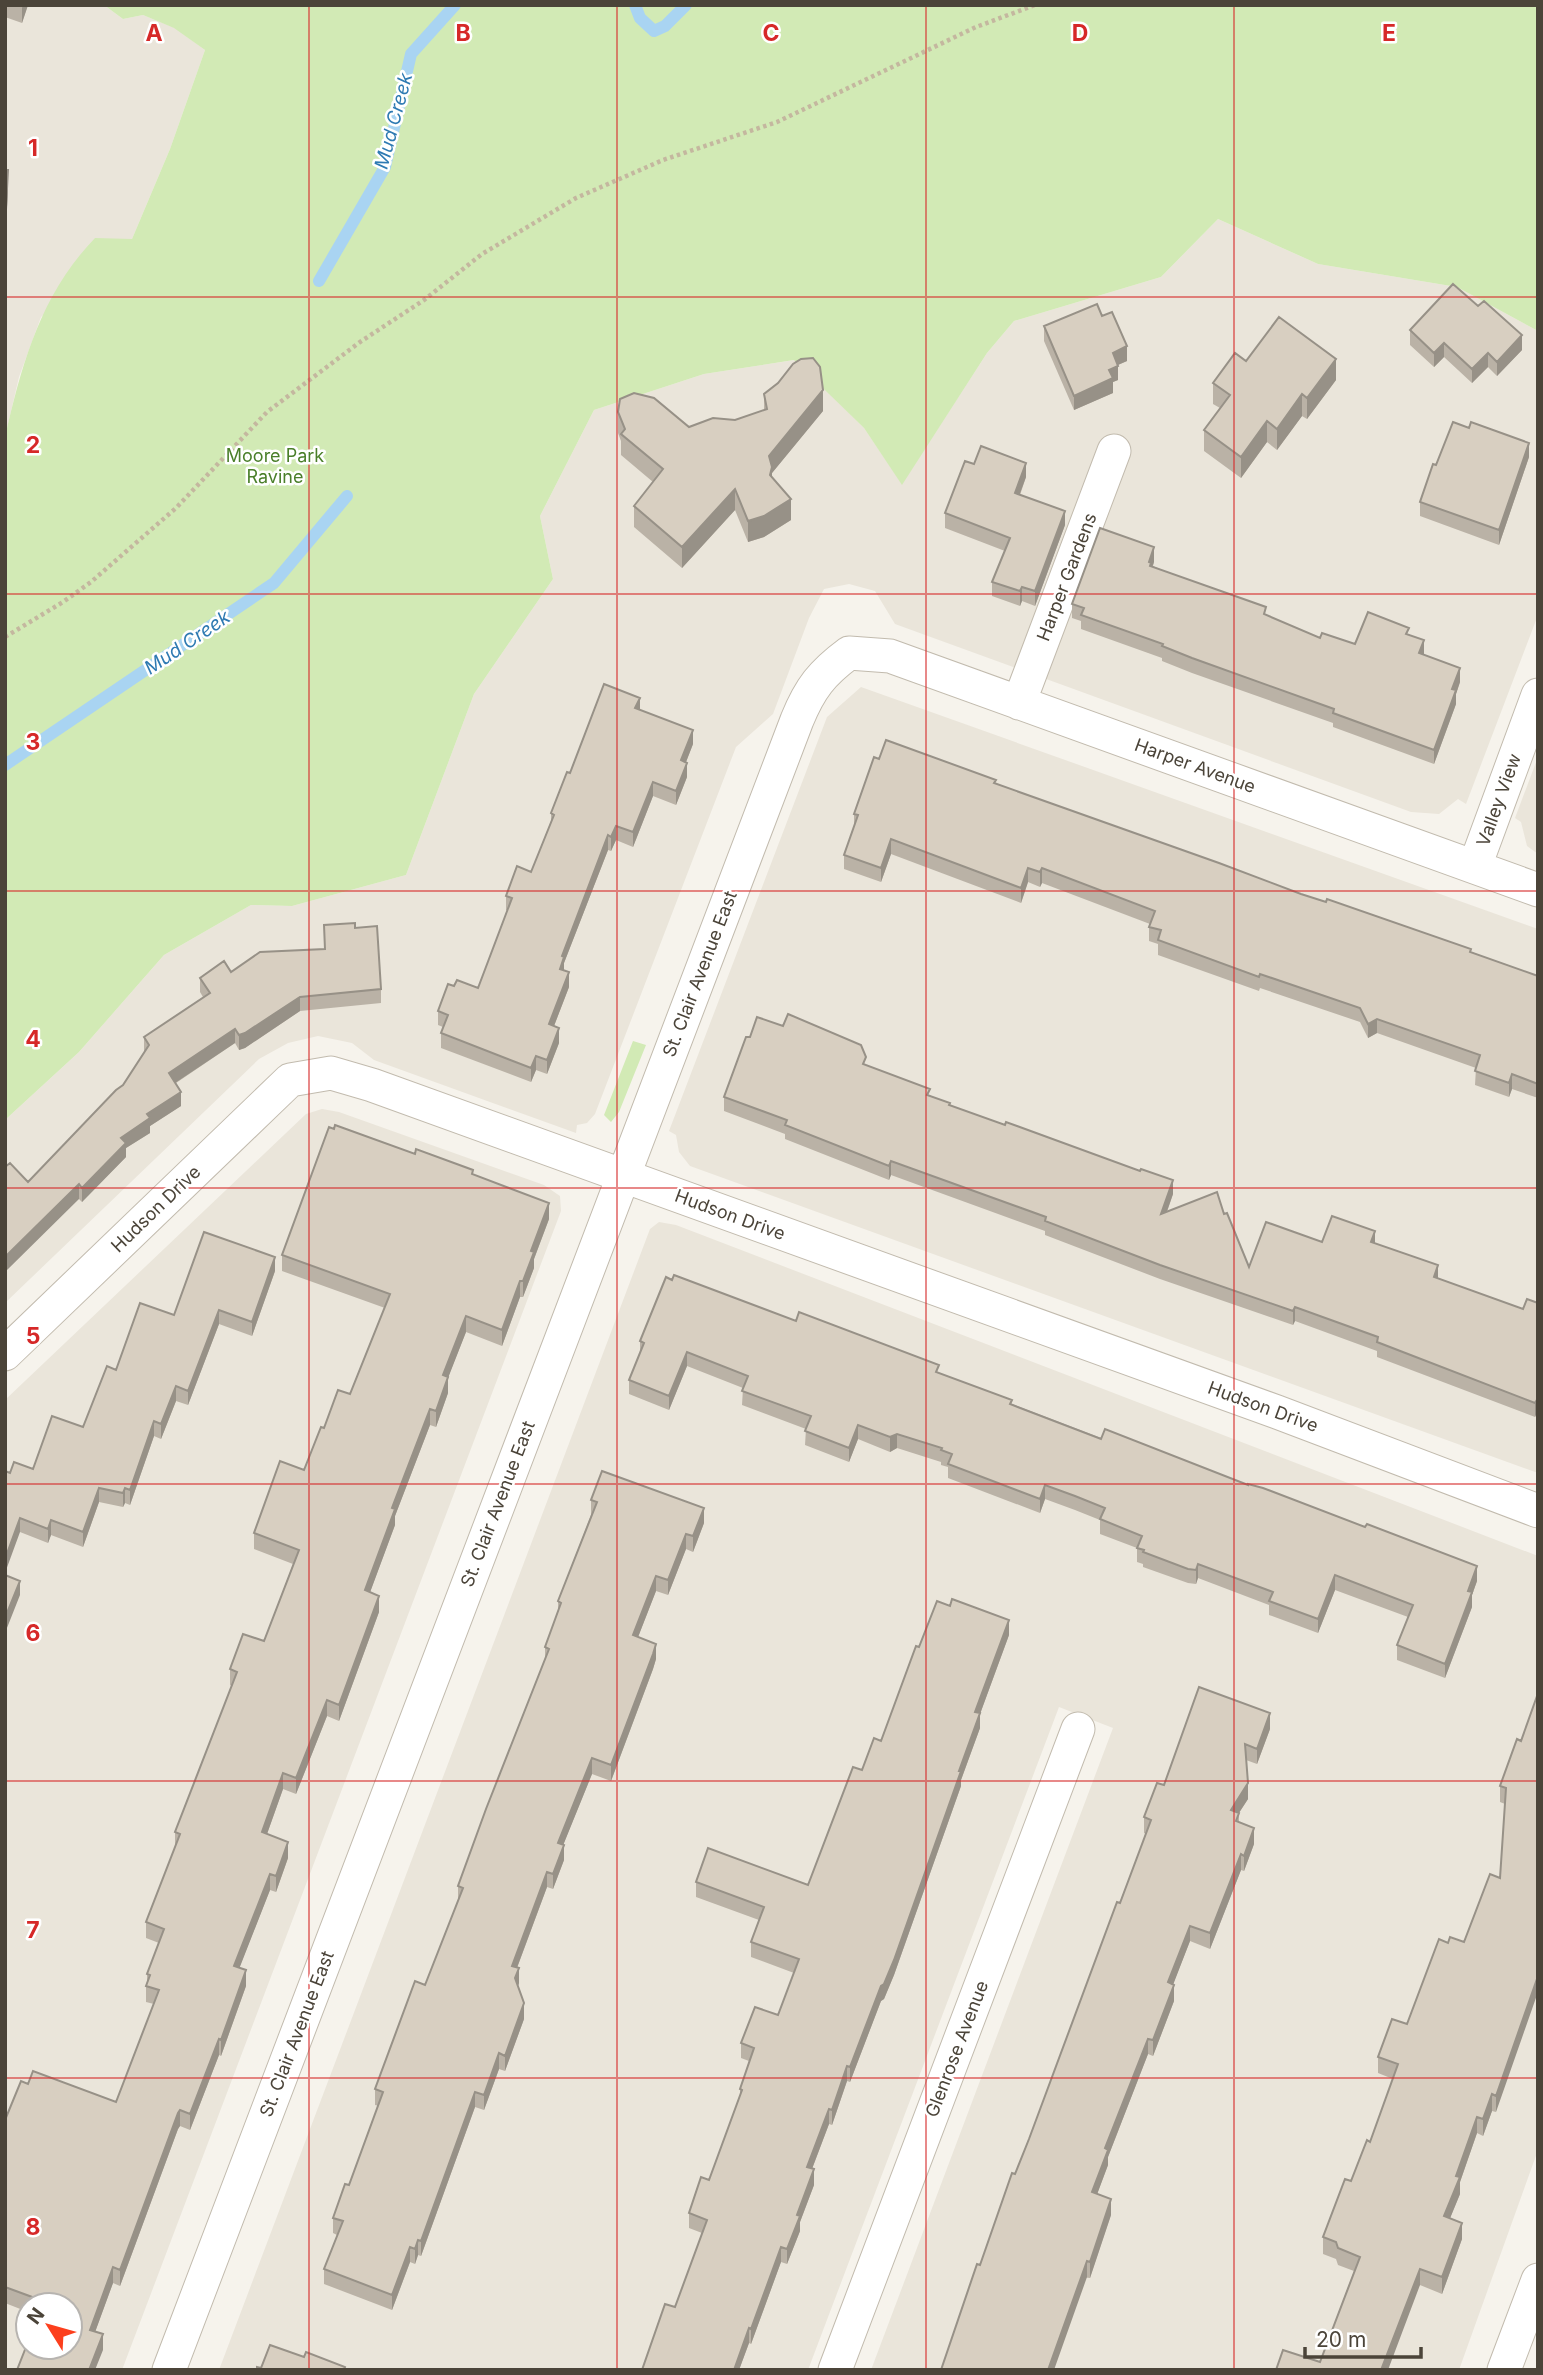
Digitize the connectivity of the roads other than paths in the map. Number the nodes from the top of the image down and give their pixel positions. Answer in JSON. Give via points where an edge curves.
{"nodes":[{"id":1,"x":1114,"y":451,"type":"dead end"},
{"id":2,"x":849,"y":653,"type":"joint"},
{"id":3,"x":1538,"y":695,"type":"edge"},
{"id":4,"x":1019,"y":703,"type":"junction"},
{"id":5,"x":1475,"y":866,"type":"junction"},
{"id":6,"x":1538,"y":890,"type":"edge"},
{"id":7,"x":623,"y":1176,"type":"junction"},
{"id":8,"x":5,"y":1354,"type":"edge"},
{"id":9,"x":1538,"y":1511,"type":"edge"},
{"id":10,"x":1078,"y":1729,"type":"dead end"},
{"id":11,"x":1538,"y":2280,"type":"edge"},
{"id":12,"x":169,"y":2370,"type":"edge"},
{"id":13,"x":835,"y":2370,"type":"edge"},
{"id":14,"x":1504,"y":2370,"type":"edge"}],
"edges":[{"from":1,"to":4,"type":"street","name":"Harper Gardens"},
{"from":2,"to":4,"type":"street","name":"Harper Avenue","via":[[890,656]]},
{"from":2,"to":7,"type":"street","name":"St. Clair Avenue East","via":[[824,672],[804,704]]},
{"from":3,"to":5,"type":"street","name":"Valley View"},
{"from":4,"to":5,"type":"street","name":"Harper Avenue"},
{"from":5,"to":6,"type":"street","name":"Harper Avenue"},
{"from":7,"to":8,"type":"street","name":"Hudson Drive","via":[[331,1073],[290,1080]]},
{"from":7,"to":9,"type":"street","name":"Hudson Drive"},
{"from":7,"to":12,"type":"street","name":"St. Clair Avenue East"},
{"from":10,"to":13,"type":"street","name":"Glenrose Avenue"},
{"from":11,"to":14,"type":"street"}]}
